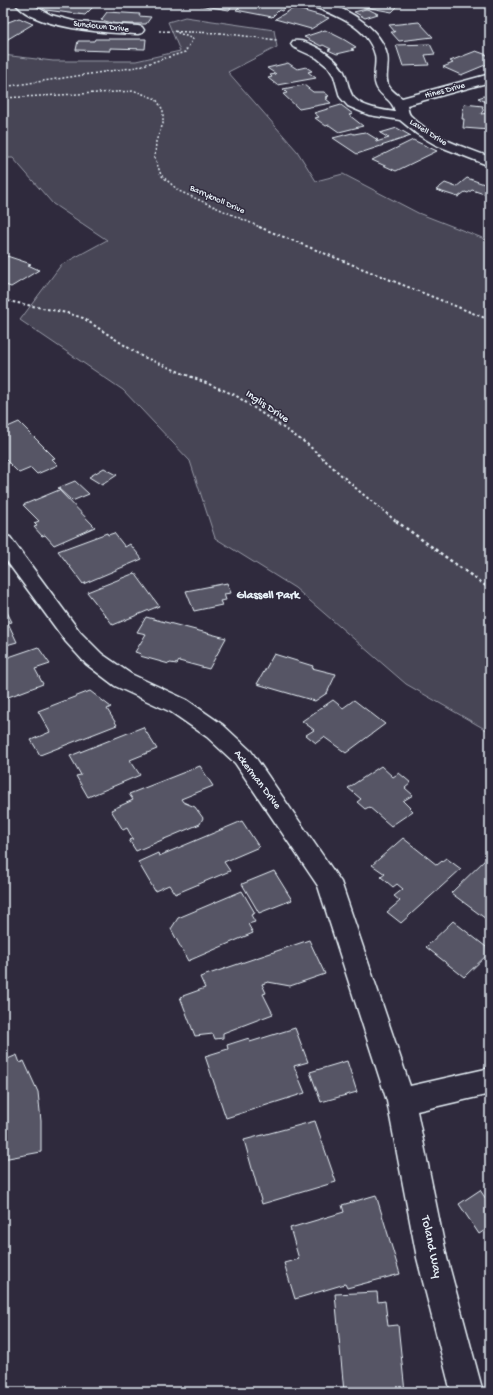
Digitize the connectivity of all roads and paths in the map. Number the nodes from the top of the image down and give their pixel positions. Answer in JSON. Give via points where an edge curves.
{"nodes":[{"id":1,"x":21,"y":3,"type":"edge"},
{"id":2,"x":314,"y":3,"type":"edge"},
{"id":3,"x":138,"y":30,"type":"joint"},
{"id":4,"x":174,"y":32,"type":"junction"},
{"id":5,"x":297,"y":44,"type":"joint"},
{"id":6,"x":490,"y":78,"type":"edge"},
{"id":7,"x":3,"y":88,"type":"edge"},
{"id":8,"x":3,"y":98,"type":"edge"},
{"id":9,"x":399,"y":103,"type":"junction"},
{"id":10,"x":403,"y":117,"type":"junction"},
{"id":11,"x":490,"y":162,"type":"edge"},
{"id":12,"x":3,"y":300,"type":"edge"},
{"id":13,"x":490,"y":320,"type":"edge"},
{"id":14,"x":3,"y":542,"type":"edge"},
{"id":15,"x":490,"y":589,"type":"edge"},
{"id":16,"x":490,"y":1081,"type":"edge"},
{"id":17,"x":401,"y":1101,"type":"junction"},
{"id":18,"x":467,"y":1392,"type":"edge"}],
"edges":[{"from":1,"to":3,"type":"street","name":"Sundown Drive","via":[[46,17],[68,23]]},
{"from":2,"to":9,"type":"street","via":[[344,15],[370,35],[381,56],[380,75],[383,89]]},
{"from":3,"to":4,"type":"path"},
{"from":4,"to":5,"type":"path","via":[[220,33]]},
{"from":4,"to":7,"type":"path","via":[[193,39],[185,52],[178,55],[123,69]]},
{"from":5,"to":10,"type":"street","via":[[325,56],[339,73],[348,98],[356,105],[377,113]]},
{"from":6,"to":9,"type":"street","name":"Hines Drive"},
{"from":8,"to":13,"type":"path","name":"Barryknoll Drive","via":[[135,91],[156,100],[163,110],[163,124],[156,141],[154,158],[161,175],[179,191],[265,229]]},
{"from":9,"to":10,"type":"street","name":"Lavell Drive"},
{"from":10,"to":11,"type":"street","name":"Lavell Drive","via":[[440,142]]},
{"from":12,"to":15,"type":"path","name":"Inglis Drive","via":[[83,318],[141,356],[235,395],[307,444],[411,533]]},
{"from":14,"to":17,"type":"street","name":"Ackerman Drive","via":[[73,637],[94,659],[123,680],[185,710],[215,731],[243,757],[329,882]]},
{"from":16,"to":17,"type":"street"},
{"from":17,"to":18,"type":"street","name":"Toland Way","via":[[432,1258]]}]}
